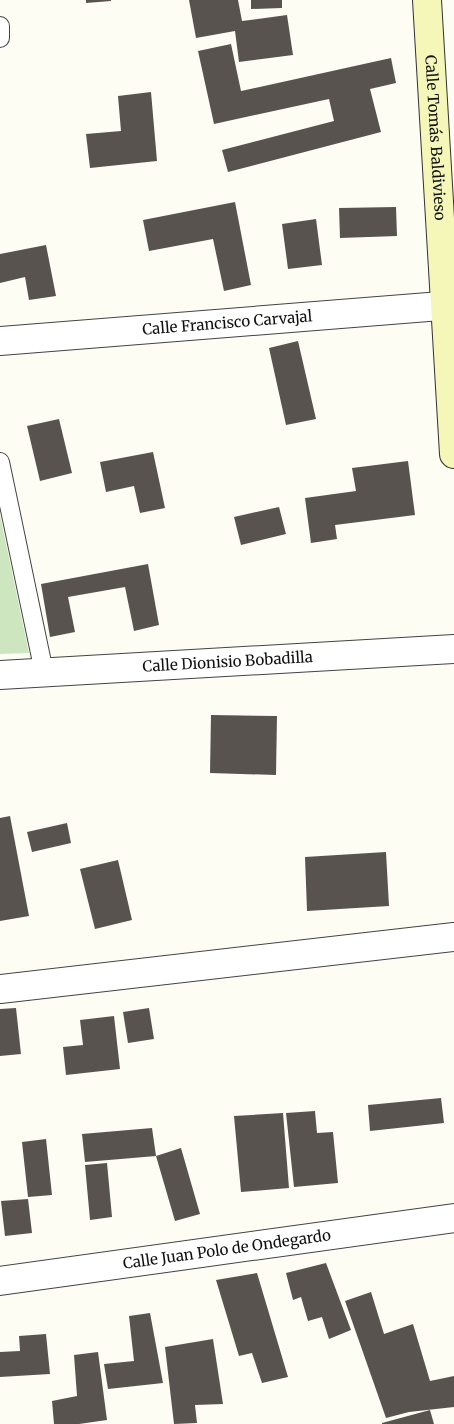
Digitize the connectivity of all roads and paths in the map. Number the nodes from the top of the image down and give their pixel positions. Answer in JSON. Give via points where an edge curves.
{"nodes":[{"id":1,"x":426,"y":0,"type":"edge"},
{"id":2,"x":0,"y":26,"type":"edge"},
{"id":3,"x":0,"y":38,"type":"edge"},
{"id":4,"x":450,"y":305,"type":"edge"},
{"id":5,"x":0,"y":341,"type":"edge"},
{"id":6,"x":454,"y":454,"type":"edge"},
{"id":7,"x":0,"y":462,"type":"edge"},
{"id":8,"x":454,"y":649,"type":"edge"},
{"id":9,"x":44,"y":672,"type":"junction"},
{"id":10,"x":0,"y":675,"type":"edge"},
{"id":11,"x":454,"y":937,"type":"edge"},
{"id":12,"x":0,"y":989,"type":"edge"},
{"id":13,"x":454,"y":1218,"type":"edge"},
{"id":14,"x":0,"y":1281,"type":"edge"}],
"edges":[{"from":1,"to":4,"type":"street","name":"Calle Tomás Baldivieso"},
{"from":2,"to":3,"type":"lane"},
{"from":4,"to":5,"type":"street","name":"Calle Francisco Carvajal"},
{"from":4,"to":6,"type":"street","name":"Calle Tomás Baldivieso"},
{"from":7,"to":9,"type":"lane"},
{"from":8,"to":9,"type":"street","name":"Calle Dionisio Bobadilla"},
{"from":9,"to":10,"type":"street","name":"Calle Dionisio Bobadilla"},
{"from":11,"to":12,"type":"street"},
{"from":13,"to":14,"type":"street","name":"Calle Juan Polo de Ondegardo"}]}
